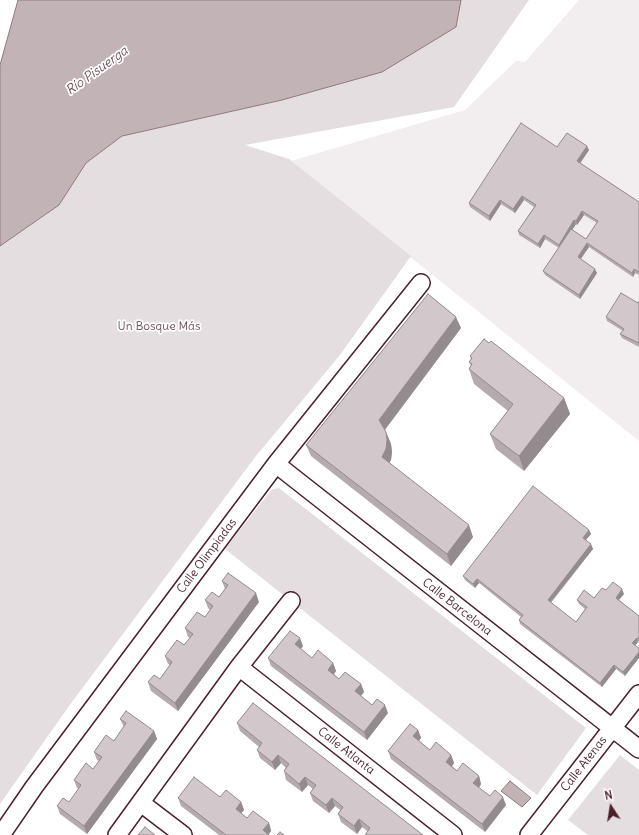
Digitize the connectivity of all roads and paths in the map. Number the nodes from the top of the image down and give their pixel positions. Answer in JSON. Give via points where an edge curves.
{"nodes":[{"id":1,"x":421,"y":283,"type":"dead end"},
{"id":2,"x":276,"y":464,"type":"junction"},
{"id":3,"x":291,"y":601,"type":"dead end"},
{"id":4,"x":239,"y":667,"type":"junction"},
{"id":5,"x":639,"y":694,"type":"edge"},
{"id":6,"x":612,"y":728,"type":"junction"},
{"id":7,"x":639,"y":748,"type":"edge"},
{"id":8,"x":141,"y":803,"type":"junction"},
{"id":9,"x":1,"y":835,"type":"edge"},
{"id":10,"x":117,"y":835,"type":"edge"},
{"id":11,"x":183,"y":835,"type":"edge"},
{"id":12,"x":453,"y":835,"type":"edge"},
{"id":13,"x":529,"y":835,"type":"edge"}],
"edges":[{"from":1,"to":2,"type":"street","name":"Calle Olimpiadas"},
{"from":2,"to":6,"type":"street","name":"Calle Barcelona"},
{"from":2,"to":9,"type":"street","name":"Calle Olimpiadas","via":[[34,786]]},
{"from":3,"to":4,"type":"street"},
{"from":4,"to":8,"type":"street"},
{"from":4,"to":12,"type":"street","name":"Calle Atlanta"},
{"from":5,"to":6,"type":"street","name":"Calle Atenas"},
{"from":6,"to":7,"type":"street","name":"Calle Barcelona"},
{"from":6,"to":13,"type":"street","name":"Calle Atenas"},
{"from":8,"to":10,"type":"street"},
{"from":8,"to":11,"type":"street"}]}
